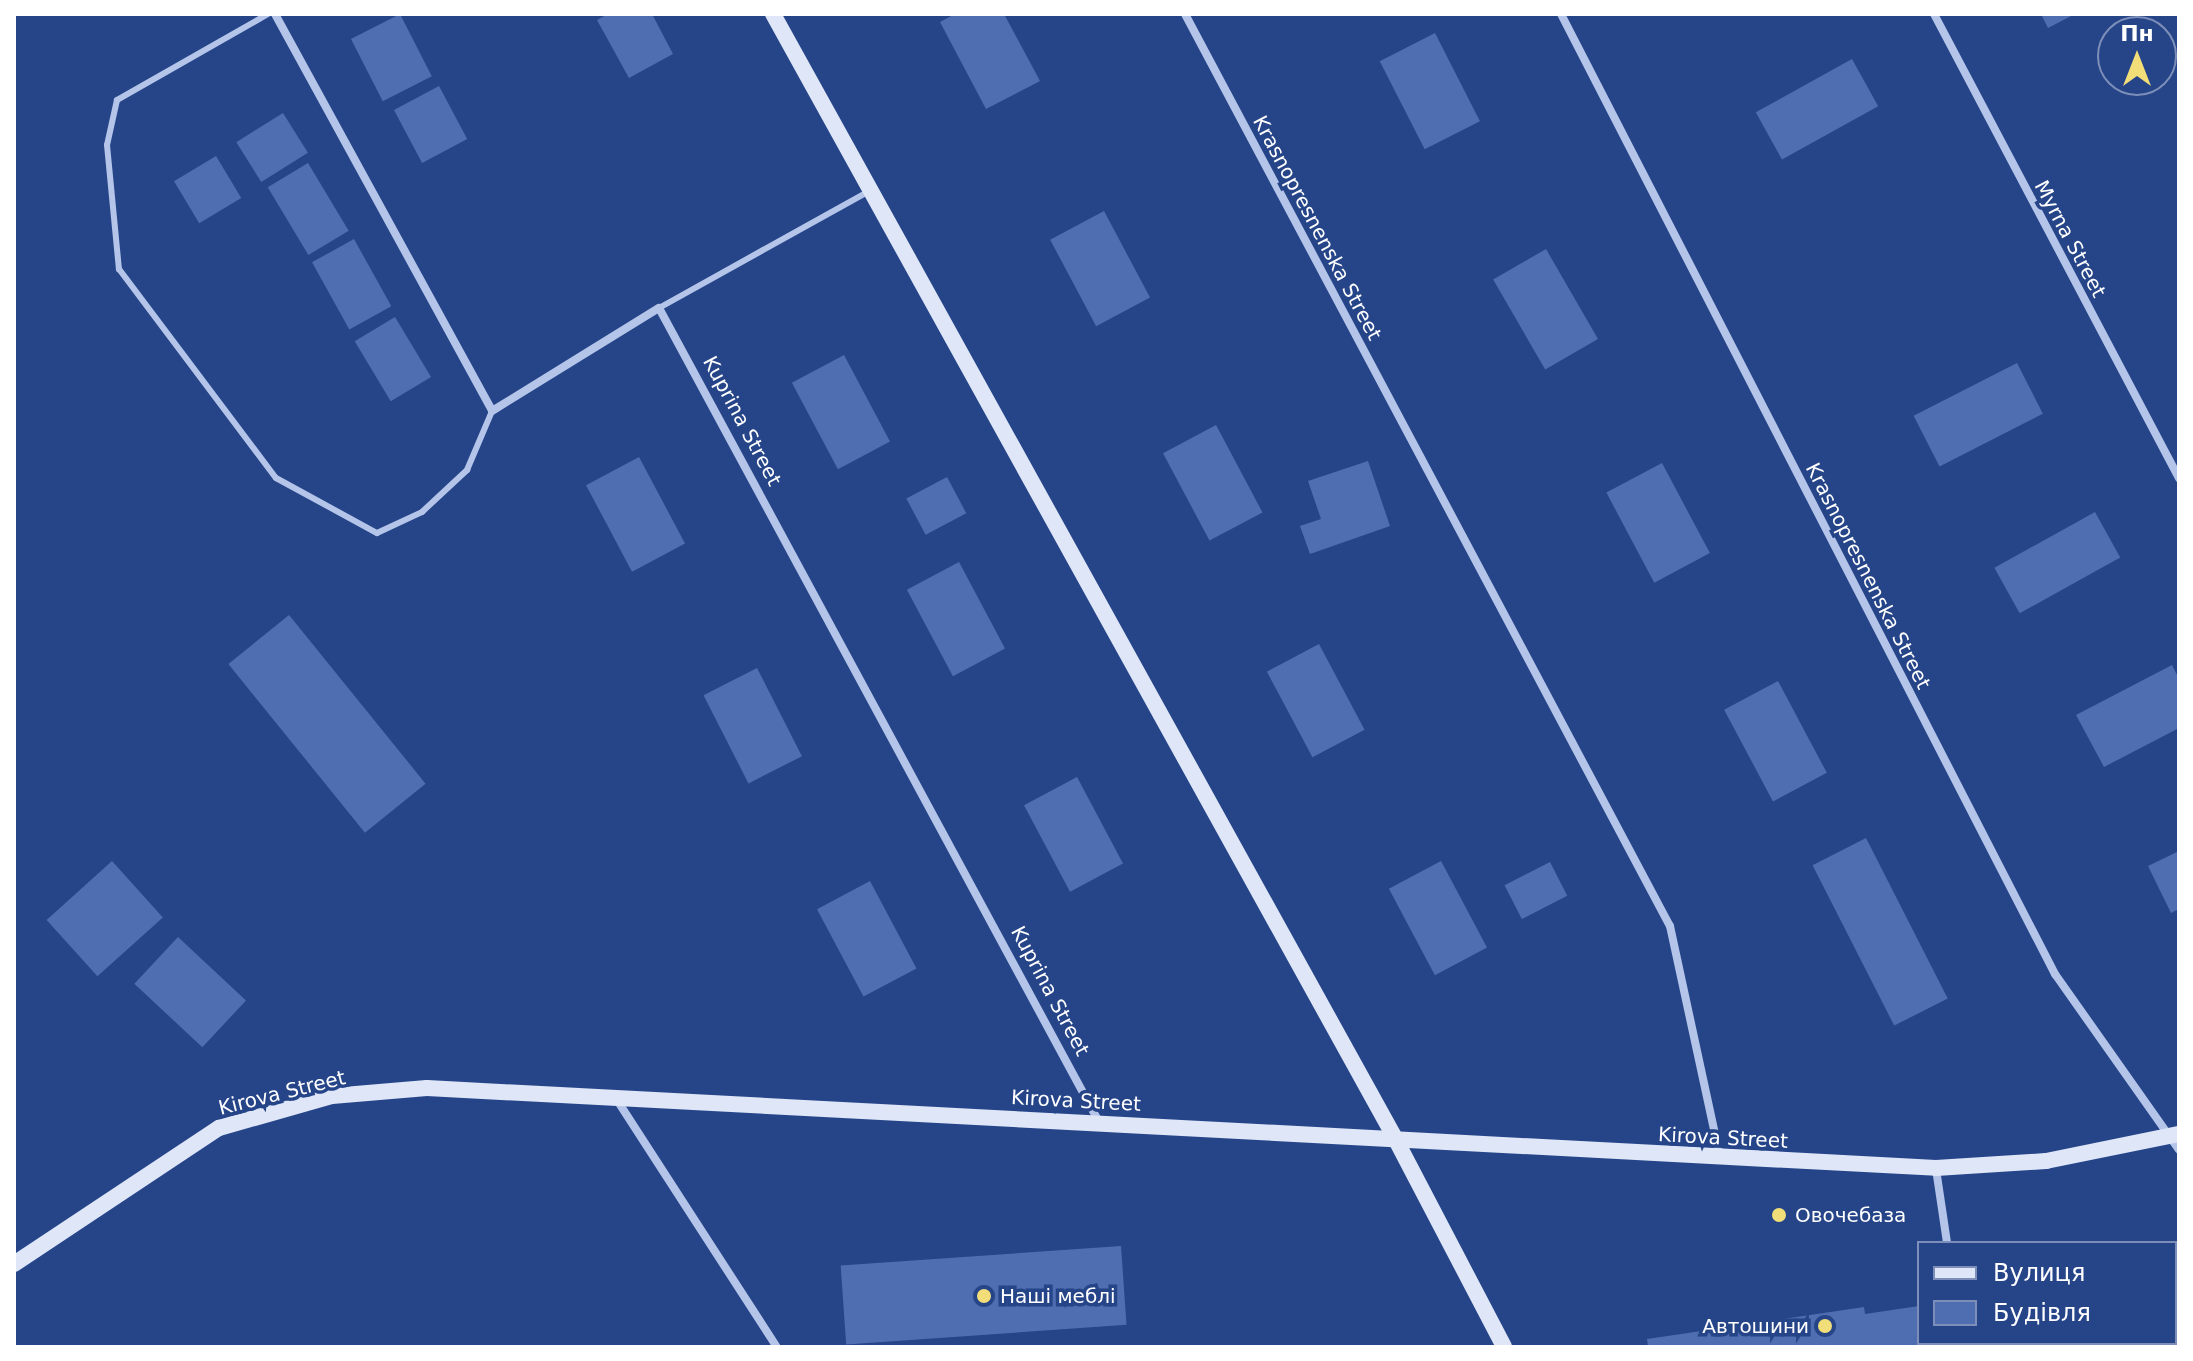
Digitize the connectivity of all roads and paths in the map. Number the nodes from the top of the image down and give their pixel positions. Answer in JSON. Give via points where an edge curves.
{"nodes":[{"id":1,"x":268,"y":14,"type":"edge"},
{"id":2,"x":275,"y":14,"type":"edge"},
{"id":3,"x":773,"y":14,"type":"edge"},
{"id":4,"x":1185,"y":14,"type":"edge"},
{"id":5,"x":1561,"y":14,"type":"edge"},
{"id":6,"x":1934,"y":14,"type":"edge"},
{"id":7,"x":873,"y":189,"type":"junction"},
{"id":8,"x":659,"y":308,"type":"junction"},
{"id":9,"x":492,"y":411,"type":"junction"},
{"id":10,"x":2179,"y":478,"type":"edge"},
{"id":11,"x":616,"y":1099,"type":"junction"},
{"id":12,"x":1099,"y":1122,"type":"junction"},
{"id":13,"x":1396,"y":1140,"type":"junction"},
{"id":14,"x":2177,"y":1140,"type":"edge"},
{"id":15,"x":1720,"y":1158,"type":"junction"},
{"id":16,"x":1936,"y":1168,"type":"junction"},
{"id":17,"x":1947,"y":1241,"type":"edge"},
{"id":18,"x":14,"y":1264,"type":"edge"},
{"id":19,"x":777,"y":1347,"type":"edge"},
{"id":20,"x":1504,"y":1347,"type":"edge"}],
"edges":[{"from":1,"to":9,"type":"lane","via":[[117,100],[107,145],[119,269],[276,478],[377,533],[422,512],[467,470]]},
{"from":2,"to":9,"type":"street"},
{"from":3,"to":7,"type":"main road"},
{"from":4,"to":15,"type":"street","name":"Krasnopresnenska Street","via":[[1670,926]]},
{"from":5,"to":14,"type":"street","name":"Krasnopresnenska Street","via":[[2055,974]]},
{"from":6,"to":10,"type":"street","name":"Myrna Street"},
{"from":7,"to":8,"type":"lane"},
{"from":7,"to":13,"type":"main road"},
{"from":8,"to":9,"type":"street"},
{"from":8,"to":12,"type":"street","name":"Kuprina Street"},
{"from":11,"to":12,"type":"main road","name":"Kirova Street"},
{"from":11,"to":18,"type":"main road","name":"Kirova Street","via":[[427,1088],[332,1096],[219,1128]]},
{"from":11,"to":19,"type":"street"},
{"from":12,"to":13,"type":"main road","name":"Kirova Street"},
{"from":13,"to":15,"type":"main road","name":"Kirova Street"},
{"from":13,"to":20,"type":"main road"},
{"from":14,"to":16,"type":"main road","name":"Kirova Street","via":[[2046,1161]]},
{"from":15,"to":16,"type":"main road","name":"Kirova Street"},
{"from":16,"to":17,"type":"street"}]}
